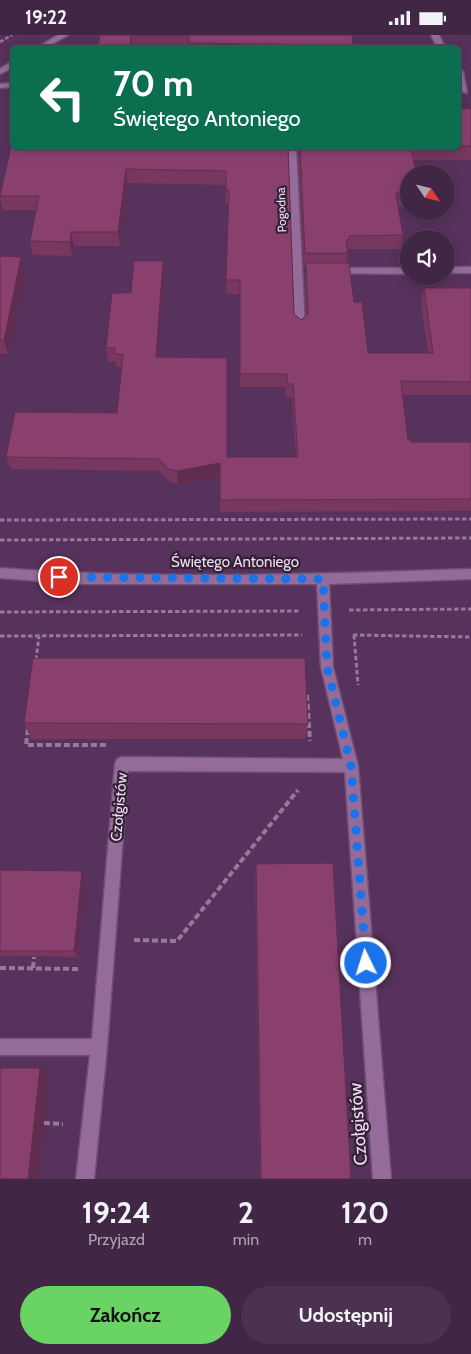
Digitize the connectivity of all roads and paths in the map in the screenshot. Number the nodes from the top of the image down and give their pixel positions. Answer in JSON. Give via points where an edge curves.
{"nodes":[{"id":1,"x":12,"y":35,"type":"edge"},
{"id":2,"x":64,"y":35,"type":"edge"},
{"id":3,"x":0,"y":43,"type":"edge"},
{"id":4,"x":46,"y":45,"type":"edge"},
{"id":5,"x":461,"y":78,"type":"edge"},
{"id":6,"x":465,"y":91,"type":"edge"},
{"id":7,"x":292,"y":150,"type":"edge"},
{"id":8,"x":455,"y":270,"type":"edge"},
{"id":9,"x":471,"y":270,"type":"edge"},
{"id":10,"x":400,"y":271,"type":"edge"},
{"id":11,"x":324,"y":272,"type":"edge"},
{"id":12,"x":300,"y":328,"type":"edge"},
{"id":13,"x":471,"y":519,"type":"edge"},
{"id":14,"x":0,"y":520,"type":"edge"},
{"id":15,"x":471,"y":538,"type":"edge"},
{"id":16,"x":0,"y":540,"type":"edge"},
{"id":17,"x":0,"y":573,"type":"edge"},
{"id":18,"x":471,"y":574,"type":"edge"},
{"id":19,"x":323,"y":579,"type":"junction"},
{"id":20,"x":471,"y":609,"type":"edge"},
{"id":21,"x":325,"y":611,"type":"junction"},
{"id":22,"x":0,"y":612,"type":"edge"},
{"id":23,"x":326,"y":635,"type":"junction"},
{"id":24,"x":0,"y":636,"type":"edge"},
{"id":25,"x":38,"y":636,"type":"junction"},
{"id":26,"x":471,"y":637,"type":"edge"},
{"id":27,"x":35,"y":664,"type":"edge"},
{"id":28,"x":306,"y":690,"type":"edge"},
{"id":29,"x":29,"y":721,"type":"edge"},
{"id":30,"x":70,"y":739,"type":"edge"},
{"id":31,"x":70,"y":745,"type":"junction"},
{"id":32,"x":109,"y":745,"type":"edge"},
{"id":33,"x":306,"y":747,"type":"edge"},
{"id":34,"x":318,"y":765,"type":"junction"},
{"id":35,"x":351,"y":766,"type":"junction"},
{"id":36,"x":108,"y":939,"type":"junction"},
{"id":37,"x":34,"y":957,"type":"edge"},
{"id":38,"x":0,"y":968,"type":"edge"},
{"id":39,"x":33,"y":968,"type":"junction"},
{"id":40,"x":88,"y":969,"type":"dead end"},
{"id":41,"x":0,"y":1047,"type":"edge"},
{"id":42,"x":100,"y":1047,"type":"junction"},
{"id":43,"x":44,"y":1123,"type":"dead end"},
{"id":44,"x":71,"y":1124,"type":"dead end"},
{"id":45,"x":85,"y":1179,"type":"edge"},
{"id":46,"x":382,"y":1179,"type":"edge"}],
"edges":[{"from":1,"to":3,"type":"path"},
{"from":2,"to":4,"type":"street"},
{"from":5,"to":6,"type":"street"},
{"from":7,"to":12,"type":"street","name":"Pogodna","via":[[301,272]]},
{"from":8,"to":9,"type":"street"},
{"from":10,"to":11,"type":"street"},
{"from":13,"to":14,"type":"path"},
{"from":15,"to":16,"type":"path"},
{"from":17,"to":19,"type":"street","name":"Świętego Antoniego","via":[[79,579]]},
{"from":18,"to":19,"type":"street","name":"Świętego Antoniego"},
{"from":19,"to":21,"type":"street","name":"Czołgistów"},
{"from":20,"to":21,"type":"path"},
{"from":21,"to":22,"type":"path"},
{"from":21,"to":23,"type":"street","name":"Czołgistów"},
{"from":23,"to":25,"type":"path"},
{"from":23,"to":26,"type":"path"},
{"from":23,"to":35,"type":"street","name":"Czołgistów","via":[[327,667]]},
{"from":24,"to":25,"type":"path"},
{"from":25,"to":27,"type":"path"},
{"from":28,"to":33,"type":"path","via":[[310,744]]},
{"from":29,"to":31,"type":"path","via":[[26,745]]},
{"from":30,"to":31,"type":"path"},
{"from":31,"to":32,"type":"path"},
{"from":34,"to":35,"type":"street","name":"Czołgistów"},
{"from":34,"to":36,"type":"path","via":[[177,941]]},
{"from":34,"to":36,"type":"street","name":"Czołgistów","via":[[122,764]]},
{"from":35,"to":46,"type":"street","name":"Czołgistów"},
{"from":36,"to":42,"type":"street","name":"Czołgistów"},
{"from":37,"to":39,"type":"path"},
{"from":38,"to":39,"type":"path"},
{"from":39,"to":40,"type":"path"},
{"from":41,"to":42,"type":"street"},
{"from":42,"to":45,"type":"street","name":"Czołgistów"},
{"from":43,"to":44,"type":"path"}]}
